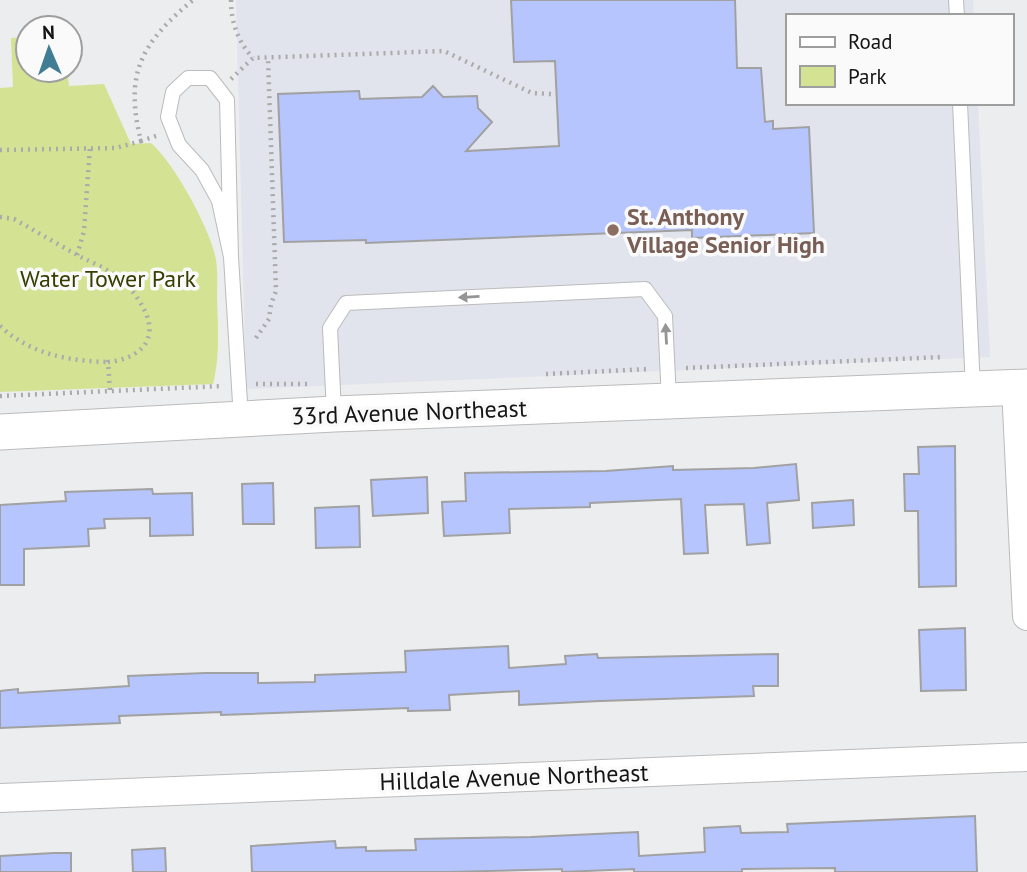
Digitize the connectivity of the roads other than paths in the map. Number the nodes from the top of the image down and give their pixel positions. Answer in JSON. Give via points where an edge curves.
{"nodes":[{"id":1,"x":961,"y":105,"type":"edge"},
{"id":2,"x":231,"y":257,"type":"junction"},
{"id":3,"x":1022,"y":387,"type":"edge"},
{"id":4,"x":973,"y":389,"type":"junction"},
{"id":5,"x":669,"y":402,"type":"junction"},
{"id":6,"x":334,"y":414,"type":"junction"},
{"id":7,"x":241,"y":420,"type":"junction"},
{"id":8,"x":0,"y":432,"type":"edge"},
{"id":9,"x":1027,"y":616,"type":"edge"},
{"id":10,"x":1027,"y":757,"type":"edge"},
{"id":11,"x":0,"y":798,"type":"edge"}],
"edges":[{"from":1,"to":4,"type":"lane"},
{"from":2,"to":2,"type":"lane","via":[[219,201],[202,170],[179,145],[168,117],[173,92],[188,78],[210,78],[228,100]]},
{"from":2,"to":7,"type":"lane"},
{"from":3,"to":4,"type":"street","name":"33rd Avenue Northeast"},
{"from":3,"to":9,"type":"street"},
{"from":4,"to":5,"type":"street","name":"33rd Avenue Northeast"},
{"from":5,"to":6,"type":"street","name":"33rd Avenue Northeast"},
{"from":5,"to":6,"type":"lane","one_way":true,"via":[[665,316],[645,289],[346,303],[330,328]]},
{"from":6,"to":7,"type":"street","name":"33rd Avenue Northeast"},
{"from":7,"to":8,"type":"street","name":"33rd Avenue Northeast"},
{"from":10,"to":11,"type":"street","name":"Hilldale Avenue Northeast"}]}
